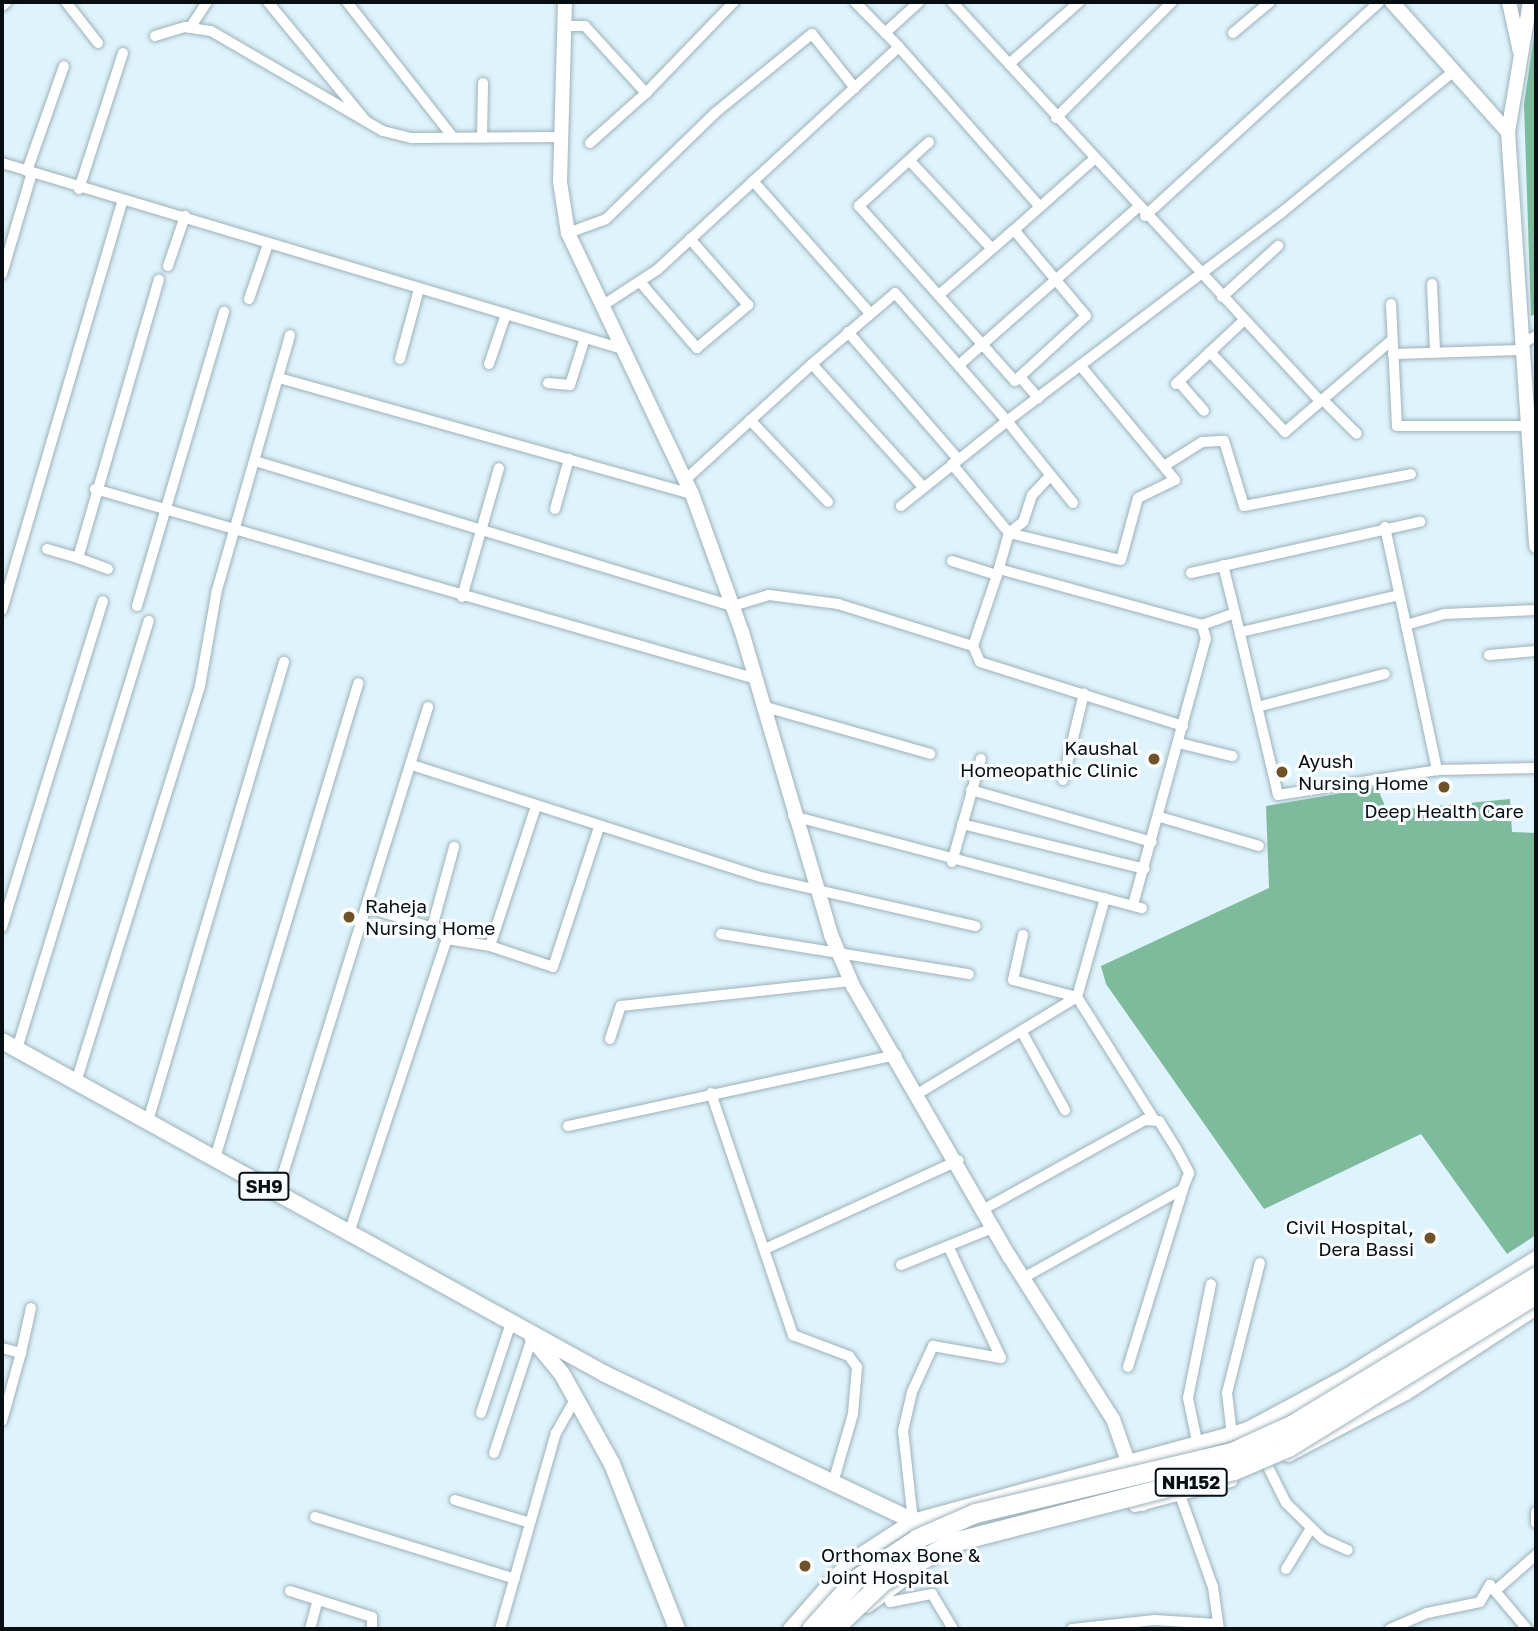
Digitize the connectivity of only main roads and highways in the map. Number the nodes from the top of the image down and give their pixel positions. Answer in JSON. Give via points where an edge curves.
{"nodes":[{"id":1,"x":2,"y":1041,"type":"edge"},
{"id":2,"x":1534,"y":1270,"type":"edge"},
{"id":3,"x":1536,"y":1294,"type":"edge"},
{"id":4,"x":529,"y":1335,"type":"junction"},
{"id":5,"x":937,"y":1559,"type":"road end"},
{"id":6,"x":677,"y":1629,"type":"edge"},
{"id":7,"x":811,"y":1629,"type":"edge"},
{"id":8,"x":833,"y":1629,"type":"edge"}],
"edges":[{"from":1,"to":4,"type":"main road","number":"SH9"},
{"from":2,"to":7,"type":"highway","number":"NH152","bridge":true,"via":[[1293,1424],[1232,1451],[999,1507],[918,1538],[856,1579]]},
{"from":3,"to":8,"type":"highway","number":"NH152","bridge":true,"via":[[1288,1447],[1234,1470],[963,1538],[883,1581]]},
{"from":4,"to":5,"type":"main road","number":"SH9","via":[[913,1521]]},
{"from":4,"to":6,"type":"main road","number":"SH9","via":[[576,1398],[612,1464]]}]}
